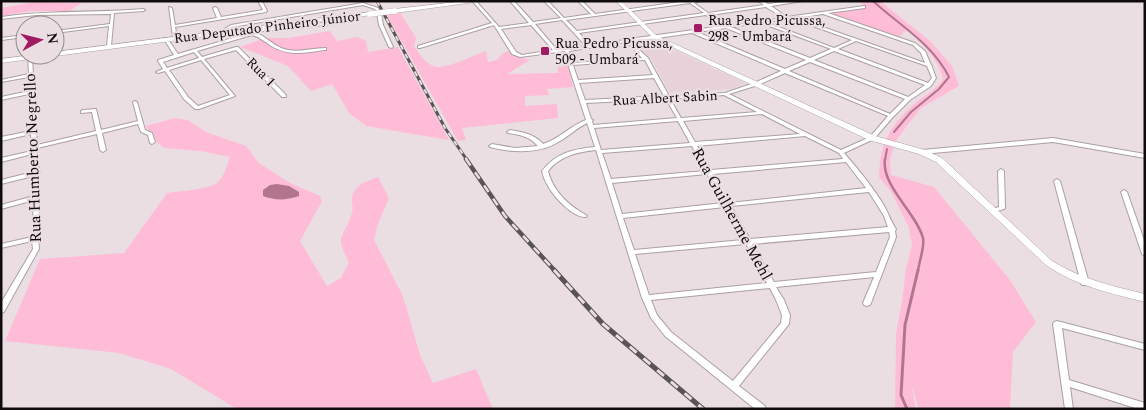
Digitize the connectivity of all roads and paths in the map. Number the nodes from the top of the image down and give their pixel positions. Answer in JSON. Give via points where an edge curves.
{"nodes":[{"id":1,"x":260,"y":1,"type":"edge"},
{"id":2,"x":333,"y":1,"type":"edge"},
{"id":3,"x":475,"y":1,"type":"edge"},
{"id":4,"x":480,"y":1,"type":"edge"},
{"id":5,"x":512,"y":1,"type":"edge"},
{"id":6,"x":546,"y":1,"type":"edge"},
{"id":7,"x":580,"y":1,"type":"edge"},
{"id":8,"x":618,"y":1,"type":"edge"},
{"id":9,"x":654,"y":1,"type":"edge"},
{"id":10,"x":698,"y":1,"type":"edge"},
{"id":11,"x":760,"y":1,"type":"edge"},
{"id":12,"x":801,"y":1,"type":"edge"},
{"id":13,"x":856,"y":1,"type":"edge"},
{"id":14,"x":363,"y":2,"type":"edge"},
{"id":15,"x":690,"y":2,"type":"edge"},
{"id":16,"x":660,"y":6,"type":"junction"},
{"id":17,"x":767,"y":6,"type":"junction"},
{"id":18,"x":170,"y":8,"type":"dead end"},
{"id":19,"x":216,"y":8,"type":"dead end"},
{"id":20,"x":336,"y":9,"type":"junction"},
{"id":21,"x":143,"y":10,"type":"dead end"},
{"id":22,"x":627,"y":10,"type":"junction"},
{"id":23,"x":824,"y":13,"type":"junction"},
{"id":24,"x":113,"y":14,"type":"junction"},
{"id":25,"x":707,"y":14,"type":"junction"},
{"id":26,"x":594,"y":15,"type":"junction"},
{"id":27,"x":792,"y":17,"type":"junction"},
{"id":28,"x":1,"y":18,"type":"edge"},
{"id":29,"x":219,"y":18,"type":"junction"},
{"id":30,"x":786,"y":18,"type":"junction"},
{"id":31,"x":563,"y":19,"type":"junction"},
{"id":32,"x":333,"y":22,"type":"dead end"},
{"id":33,"x":640,"y":22,"type":"junction"},
{"id":34,"x":759,"y":22,"type":"junction"},
{"id":35,"x":531,"y":23,"type":"junction"},
{"id":36,"x":494,"y":24,"type":"junction"},
{"id":37,"x":111,"y":25,"type":"junction"},
{"id":38,"x":173,"y":26,"type":"junction"},
{"id":39,"x":724,"y":26,"type":"junction"},
{"id":40,"x":498,"y":28,"type":"junction"},
{"id":41,"x":65,"y":31,"type":"edge"},
{"id":42,"x":691,"y":31,"type":"junction"},
{"id":43,"x":223,"y":32,"type":"junction"},
{"id":44,"x":576,"y":32,"type":"junction"},
{"id":45,"x":250,"y":34,"type":"junction"},
{"id":46,"x":15,"y":37,"type":"edge"},
{"id":47,"x":175,"y":37,"type":"junction"},
{"id":48,"x":655,"y":37,"type":"junction"},
{"id":49,"x":1,"y":39,"type":"edge"},
{"id":50,"x":166,"y":39,"type":"junction"},
{"id":51,"x":627,"y":40,"type":"junction"},
{"id":52,"x":855,"y":40,"type":"junction"},
{"id":53,"x":109,"y":46,"type":"junction"},
{"id":54,"x":211,"y":46,"type":"junction"},
{"id":55,"x":420,"y":46,"type":"dead end"},
{"id":56,"x":589,"y":46,"type":"junction"},
{"id":57,"x":237,"y":48,"type":"junction"},
{"id":58,"x":391,"y":48,"type":"dead end"},
{"id":59,"x":324,"y":49,"type":"dead end"},
{"id":60,"x":566,"y":49,"type":"junction"},
{"id":61,"x":833,"y":50,"type":"junction"},
{"id":62,"x":195,"y":51,"type":"junction"},
{"id":63,"x":556,"y":51,"type":"junction"},
{"id":64,"x":65,"y":53,"type":"edge"},
{"id":65,"x":177,"y":56,"type":"junction"},
{"id":66,"x":201,"y":59,"type":"junction"},
{"id":67,"x":646,"y":59,"type":"junction"},
{"id":68,"x":15,"y":60,"type":"edge"},
{"id":69,"x":808,"y":60,"type":"junction"},
{"id":70,"x":1,"y":62,"type":"edge"},
{"id":71,"x":570,"y":64,"type":"junction"},
{"id":72,"x":30,"y":65,"type":"edge"},
{"id":73,"x":930,"y":66,"type":"junction"},
{"id":74,"x":167,"y":69,"type":"junction"},
{"id":75,"x":784,"y":71,"type":"junction"},
{"id":76,"x":158,"y":72,"type":"dead end"},
{"id":77,"x":31,"y":75,"type":"junction"},
{"id":78,"x":656,"y":76,"type":"junction"},
{"id":79,"x":1,"y":81,"type":"edge"},
{"id":80,"x":576,"y":82,"type":"junction"},
{"id":81,"x":756,"y":84,"type":"junction"},
{"id":82,"x":929,"y":85,"type":"junction"},
{"id":83,"x":32,"y":92,"type":"junction"},
{"id":84,"x":725,"y":94,"type":"junction"},
{"id":85,"x":284,"y":96,"type":"dead end"},
{"id":86,"x":668,"y":97,"type":"junction"},
{"id":87,"x":1,"y":99,"type":"edge"},
{"id":88,"x":908,"y":99,"type":"junction"},
{"id":89,"x":135,"y":102,"type":"dead end"},
{"id":90,"x":584,"y":102,"type":"junction"},
{"id":91,"x":83,"y":112,"type":"dead end"},
{"id":92,"x":761,"y":113,"type":"junction"},
{"id":93,"x":891,"y":116,"type":"junction"},
{"id":94,"x":679,"y":119,"type":"junction"},
{"id":95,"x":590,"y":120,"type":"junction"},
{"id":96,"x":140,"y":122,"type":"junction"},
{"id":97,"x":592,"y":127,"type":"junction"},
{"id":98,"x":99,"y":131,"type":"junction"},
{"id":99,"x":34,"y":132,"type":"junction"},
{"id":100,"x":510,"y":132,"type":"dead end"},
{"id":101,"x":802,"y":135,"type":"junction"},
{"id":102,"x":872,"y":138,"type":"junction"},
{"id":103,"x":1,"y":139,"type":"edge"},
{"id":104,"x":152,"y":142,"type":"dead end"},
{"id":105,"x":692,"y":144,"type":"junction"},
{"id":106,"x":492,"y":146,"type":"dead end"},
{"id":107,"x":541,"y":146,"type":"junction"},
{"id":108,"x":34,"y":150,"type":"junction"},
{"id":109,"x":103,"y":150,"type":"dead end"},
{"id":110,"x":599,"y":150,"type":"junction"},
{"id":111,"x":841,"y":152,"type":"junction"},
{"id":112,"x":922,"y":152,"type":"junction"},
{"id":113,"x":1145,"y":156,"type":"edge"},
{"id":114,"x":1,"y":160,"type":"edge"},
{"id":115,"x":847,"y":160,"type":"junction"},
{"id":116,"x":1001,"y":171,"type":"dead end"},
{"id":117,"x":36,"y":173,"type":"junction"},
{"id":118,"x":708,"y":173,"type":"junction"},
{"id":119,"x":609,"y":181,"type":"junction"},
{"id":120,"x":1057,"y":181,"type":"dead end"},
{"id":121,"x":1,"y":182,"type":"edge"},
{"id":122,"x":869,"y":190,"type":"junction"},
{"id":123,"x":1124,"y":192,"type":"dead end"},
{"id":124,"x":37,"y":197,"type":"junction"},
{"id":125,"x":727,"y":206,"type":"junction"},
{"id":126,"x":1,"y":207,"type":"edge"},
{"id":127,"x":994,"y":210,"type":"junction"},
{"id":128,"x":584,"y":216,"type":"dead end"},
{"id":129,"x":620,"y":216,"type":"junction"},
{"id":130,"x":893,"y":229,"type":"junction"},
{"id":131,"x":35,"y":238,"type":"junction"},
{"id":132,"x":747,"y":242,"type":"junction"},
{"id":133,"x":1,"y":246,"type":"edge"},
{"id":134,"x":632,"y":252,"type":"junction"},
{"id":135,"x":1145,"y":254,"type":"edge"},
{"id":136,"x":878,"y":274,"type":"junction"},
{"id":137,"x":1085,"y":282,"type":"junction"},
{"id":138,"x":772,"y":286,"type":"junction"},
{"id":139,"x":646,"y":298,"type":"junction"},
{"id":140,"x":1145,"y":298,"type":"edge"},
{"id":141,"x":867,"y":303,"type":"dead end"},
{"id":142,"x":1,"y":310,"type":"edge"},
{"id":143,"x":1145,"y":347,"type":"edge"},
{"id":144,"x":1065,"y":382,"type":"junction"},
{"id":145,"x":734,"y":386,"type":"junction"},
{"id":146,"x":1145,"y":407,"type":"edge"},
{"id":147,"x":762,"y":409,"type":"edge"},
{"id":148,"x":1069,"y":409,"type":"edge"}],
"edges":[{"from":1,"to":29,"type":"street","via":[[265,11]]},
{"from":2,"to":20,"type":"street"},
{"from":3,"to":4,"type":"street","name":"Rua Deputado Pinheiro Júnior"},
{"from":3,"to":36,"type":"street"},
{"from":3,"to":43,"type":"street","name":"Rua Deputado Pinheiro Júnior","bridge":true},
{"from":5,"to":35,"type":"street"},
{"from":6,"to":31,"type":"street"},
{"from":7,"to":26,"type":"street"},
{"from":8,"to":22,"type":"street"},
{"from":9,"to":16,"type":"street"},
{"from":10,"to":15,"type":"street"},
{"from":11,"to":17,"type":"street"},
{"from":12,"to":17,"type":"street"},
{"from":13,"to":23,"type":"street","via":[[864,7]]},
{"from":14,"to":20,"type":"street"},
{"from":14,"to":58,"type":"street","via":[[376,8],[380,14]]},
{"from":15,"to":16,"type":"street"},
{"from":15,"to":25,"type":"street"},
{"from":16,"to":22,"type":"street"},
{"from":17,"to":25,"type":"street"},
{"from":17,"to":30,"type":"street"},
{"from":18,"to":38,"type":"street"},
{"from":19,"to":29,"type":"street"},
{"from":20,"to":43,"type":"street","via":[[231,26]]},
{"from":21,"to":24,"type":"street"},
{"from":22,"to":26,"type":"street"},
{"from":22,"to":33,"type":"street"},
{"from":23,"to":27,"type":"street"},
{"from":23,"to":73,"type":"street","via":[[914,44],[923,52]]},
{"from":24,"to":28,"type":"street","via":[[35,13]]},
{"from":24,"to":37,"type":"street"},
{"from":25,"to":33,"type":"street"},
{"from":25,"to":39,"type":"street"},
{"from":26,"to":31,"type":"street"},
{"from":27,"to":30,"type":"street"},
{"from":27,"to":52,"type":"street"},
{"from":29,"to":38,"type":"street"},
{"from":30,"to":34,"type":"street"},
{"from":31,"to":35,"type":"street"},
{"from":31,"to":44,"type":"street"},
{"from":32,"to":45,"type":"street"},
{"from":33,"to":44,"type":"street"},
{"from":33,"to":48,"type":"street"},
{"from":34,"to":39,"type":"street"},
{"from":34,"to":61,"type":"street"},
{"from":35,"to":40,"type":"street"},
{"from":35,"to":63,"type":"street"},
{"from":36,"to":40,"type":"street"},
{"from":36,"to":55,"type":"street"},
{"from":37,"to":41,"type":"street"},
{"from":37,"to":53,"type":"street"},
{"from":38,"to":47,"type":"street"},
{"from":39,"to":42,"type":"street"},
{"from":39,"to":69,"type":"street"},
{"from":40,"to":63,"type":"street","via":[[514,54],[522,56]]},
{"from":42,"to":48,"type":"street"},
{"from":42,"to":75,"type":"street"},
{"from":43,"to":47,"type":"street","name":"Rua Deputado Pinheiro Júnior"},
{"from":44,"to":56,"type":"street"},
{"from":45,"to":54,"type":"street"},
{"from":45,"to":59,"type":"street","via":[[260,35],[275,47],[290,53]]},
{"from":46,"to":49,"type":"street"},
{"from":47,"to":50,"type":"street","name":"Rua Deputado Pinheiro Júnior"},
{"from":48,"to":51,"type":"street"},
{"from":48,"to":81,"type":"street"},
{"from":50,"to":53,"type":"street","name":"Rua Deputado Pinheiro Júnior"},
{"from":50,"to":65,"type":"street"},
{"from":51,"to":56,"type":"street"},
{"from":51,"to":67,"type":"street","name":"Rua Guilherme Mehl"},
{"from":52,"to":61,"type":"street","name":"Rua Albert Sabin"},
{"from":52,"to":73,"type":"street"},
{"from":53,"to":64,"type":"street","name":"Rua Deputado Pinheiro Júnior"},
{"from":54,"to":57,"type":"street"},
{"from":54,"to":62,"type":"street"},
{"from":56,"to":60,"type":"street"},
{"from":57,"to":66,"type":"street"},
{"from":57,"to":85,"type":"street","name":"Rua 1"},
{"from":60,"to":63,"type":"street"},
{"from":60,"to":71,"type":"street"},
{"from":61,"to":69,"type":"street","name":"Rua Albert Sabin"},
{"from":61,"to":82,"type":"street"},
{"from":62,"to":65,"type":"street"},
{"from":62,"to":66,"type":"street"},
{"from":65,"to":74,"type":"street","via":[[160,61]]},
{"from":66,"to":74,"type":"street"},
{"from":66,"to":74,"type":"street","via":[[233,96],[197,108],[186,98]]},
{"from":67,"to":71,"type":"street"},
{"from":67,"to":78,"type":"street","name":"Rua Guilherme Mehl"},
{"from":68,"to":70,"type":"street"},
{"from":69,"to":75,"type":"street","name":"Rua Albert Sabin"},
{"from":69,"to":88,"type":"street"},
{"from":71,"to":80,"type":"street"},
{"from":72,"to":77,"type":"street","name":"Rua Humberto Negrello"},
{"from":73,"to":82,"type":"street","via":[[934,78]]},
{"from":74,"to":76,"type":"street"},
{"from":75,"to":81,"type":"street","name":"Rua Albert Sabin"},
{"from":75,"to":93,"type":"street"},
{"from":77,"to":79,"type":"street"},
{"from":77,"to":83,"type":"street","name":"Rua Humberto Negrello"},
{"from":78,"to":80,"type":"street"},
{"from":78,"to":86,"type":"street","name":"Rua Guilherme Mehl"},
{"from":80,"to":90,"type":"street"},
{"from":81,"to":84,"type":"street","name":"Rua Albert Sabin"},
{"from":81,"to":102,"type":"street"},
{"from":82,"to":88,"type":"street"},
{"from":83,"to":87,"type":"street"},
{"from":83,"to":99,"type":"street","name":"Rua Humberto Negrello"},
{"from":84,"to":86,"type":"street","name":"Rua Albert Sabin"},
{"from":84,"to":92,"type":"street"},
{"from":86,"to":90,"type":"street","name":"Rua Albert Sabin"},
{"from":86,"to":94,"type":"street","name":"Rua Guilherme Mehl"},
{"from":88,"to":93,"type":"street"},
{"from":89,"to":96,"type":"street"},
{"from":90,"to":95,"type":"street"},
{"from":91,"to":98,"type":"street","via":[[94,110]]},
{"from":92,"to":94,"type":"street"},
{"from":92,"to":101,"type":"street"},
{"from":93,"to":102,"type":"street"},
{"from":94,"to":97,"type":"street"},
{"from":94,"to":105,"type":"street","name":"Rua Guilherme Mehl"},
{"from":95,"to":97,"type":"street"},
{"from":95,"to":107,"type":"street","via":[[554,142]]},
{"from":96,"to":98,"type":"street"},
{"from":96,"to":104,"type":"street"},
{"from":97,"to":110,"type":"street"},
{"from":98,"to":108,"type":"street"},
{"from":98,"to":109,"type":"street"},
{"from":99,"to":103,"type":"street"},
{"from":99,"to":108,"type":"street","name":"Rua Humberto Negrello"},
{"from":100,"to":107,"type":"street","via":[[530,135]]},
{"from":101,"to":105,"type":"street"},
{"from":101,"to":111,"type":"street"},
{"from":102,"to":111,"type":"street"},
{"from":102,"to":112,"type":"street"},
{"from":105,"to":110,"type":"street"},
{"from":105,"to":118,"type":"street","name":"Rua Guilherme Mehl"},
{"from":106,"to":107,"type":"street","via":[[502,149]]},
{"from":108,"to":114,"type":"street"},
{"from":108,"to":117,"type":"street","name":"Rua Humberto Negrello"},
{"from":110,"to":119,"type":"street"},
{"from":110,"to":128,"type":"street","via":[[574,150],[545,171],[557,195]]},
{"from":111,"to":115,"type":"street"},
{"from":112,"to":113,"type":"street","via":[[1054,140]]},
{"from":112,"to":127,"type":"street","via":[[939,160]]},
{"from":115,"to":118,"type":"street"},
{"from":115,"to":122,"type":"street"},
{"from":116,"to":127,"type":"street","via":[[1002,208]]},
{"from":117,"to":121,"type":"street"},
{"from":117,"to":124,"type":"street","name":"Rua Humberto Negrello"},
{"from":118,"to":119,"type":"street"},
{"from":118,"to":125,"type":"street","name":"Rua Guilherme Mehl"},
{"from":119,"to":129,"type":"street"},
{"from":120,"to":137,"type":"street"},
{"from":122,"to":125,"type":"street"},
{"from":122,"to":130,"type":"street"},
{"from":123,"to":135,"type":"street"},
{"from":124,"to":126,"type":"street"},
{"from":124,"to":131,"type":"street","name":"Rua Humberto Negrello"},
{"from":125,"to":129,"type":"street"},
{"from":125,"to":132,"type":"street","name":"Rua Guilherme Mehl"},
{"from":127,"to":137,"type":"street","via":[[1049,263],[1062,273]]},
{"from":129,"to":134,"type":"street"},
{"from":130,"to":132,"type":"street"},
{"from":130,"to":136,"type":"street","via":[[893,237]]},
{"from":131,"to":133,"type":"street"},
{"from":131,"to":142,"type":"street","name":"Rua Humberto Negrello","via":[[36,249]]},
{"from":132,"to":134,"type":"street"},
{"from":132,"to":138,"type":"street","name":"Rua Guilherme Mehl"},
{"from":134,"to":139,"type":"street"},
{"from":136,"to":138,"type":"street"},
{"from":136,"to":141,"type":"street"},
{"from":137,"to":140,"type":"street"},
{"from":138,"to":139,"type":"street"},
{"from":138,"to":145,"type":"street","name":"Rua Guilherme Mehl","via":[[786,320]]},
{"from":139,"to":145,"type":"street","via":[[654,316],[668,334]]},
{"from":143,"to":144,"type":"street","via":[[1057,324]]},
{"from":144,"to":146,"type":"street"},
{"from":144,"to":148,"type":"street"},
{"from":145,"to":147,"type":"street"}]}
